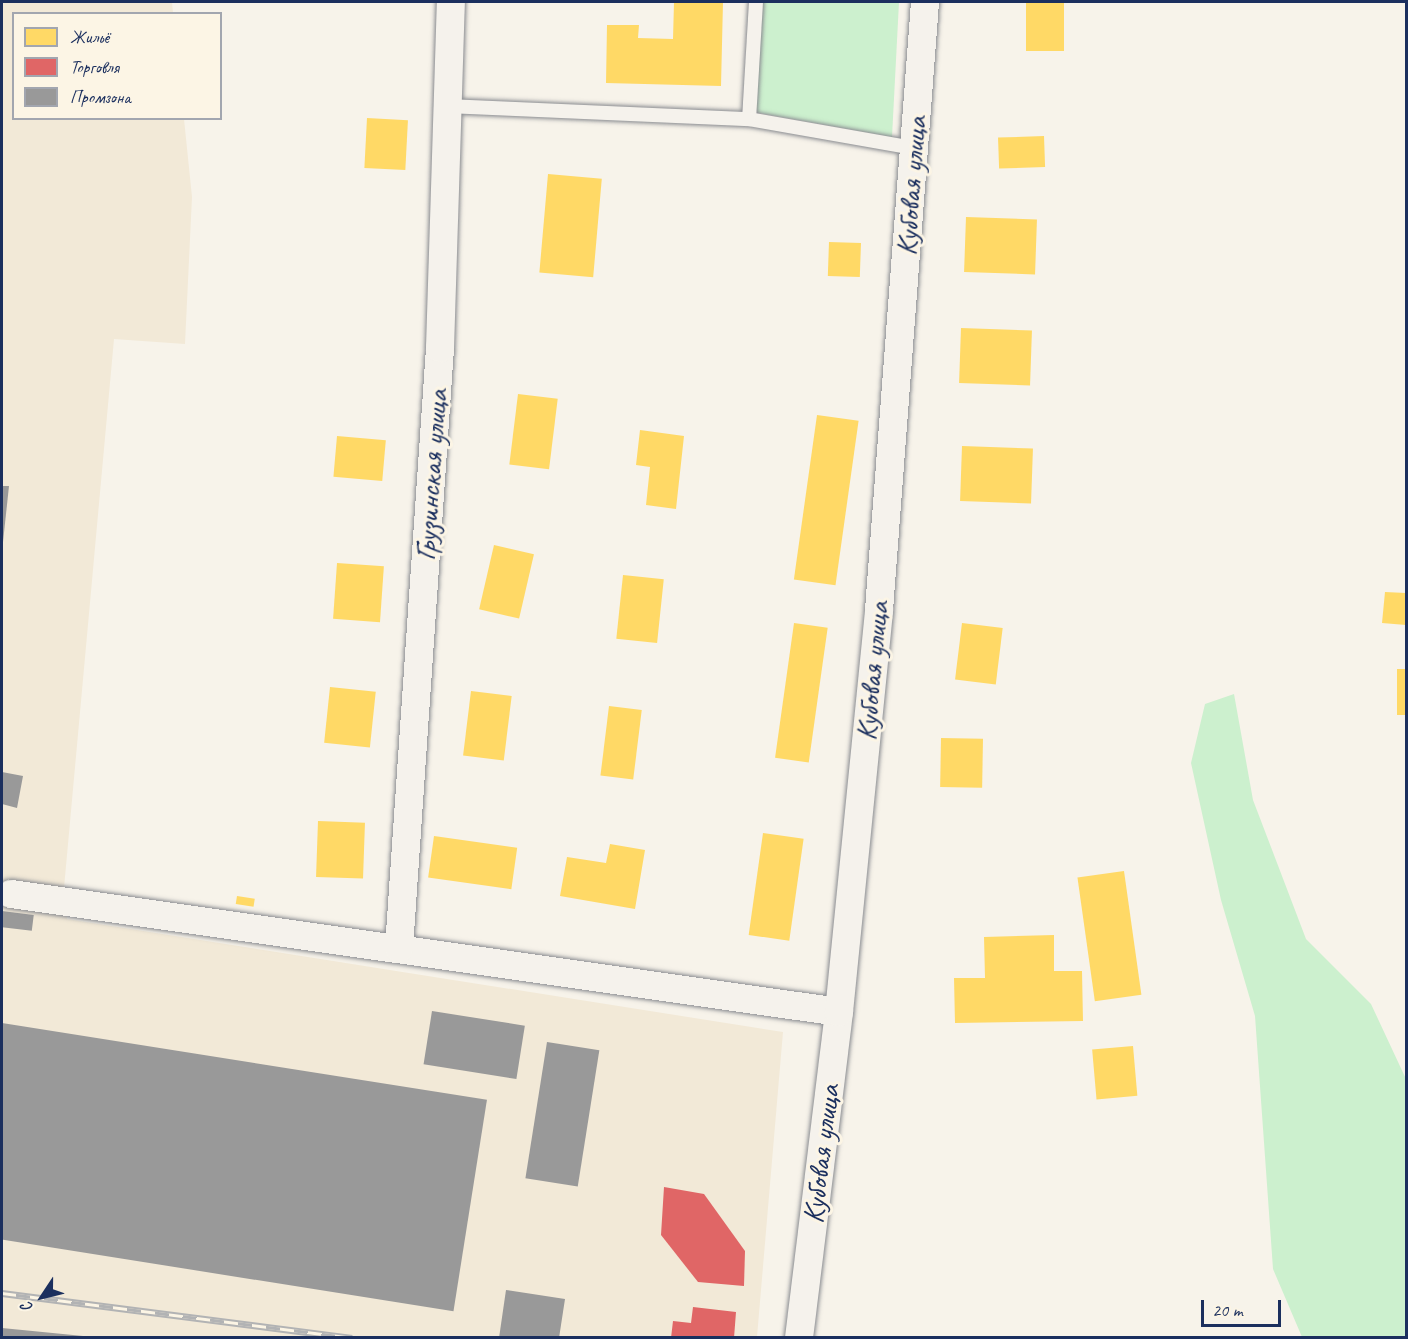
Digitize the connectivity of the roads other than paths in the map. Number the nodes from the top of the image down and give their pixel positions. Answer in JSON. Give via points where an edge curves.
{"nodes":[{"id":1,"x":451,"y":2,"type":"edge"},
{"id":2,"x":756,"y":2,"type":"edge"},
{"id":3,"x":925,"y":2,"type":"edge"},
{"id":4,"x":448,"y":106,"type":"junction"},
{"id":5,"x":749,"y":119,"type":"junction"},
{"id":6,"x":914,"y":148,"type":"junction"},
{"id":7,"x":11,"y":894,"type":"dead end"},
{"id":8,"x":399,"y":948,"type":"junction"},
{"id":9,"x":839,"y":1012,"type":"junction"},
{"id":10,"x":799,"y":1338,"type":"edge"}],
"edges":[{"from":1,"to":4,"type":"street","name":"Грузинская улица"},
{"from":2,"to":5,"type":"lane"},
{"from":3,"to":6,"type":"street","name":"Кубовая улица"},
{"from":4,"to":5,"type":"lane"},
{"from":4,"to":8,"type":"street","name":"Грузинская улица","via":[[440,348]]},
{"from":5,"to":6,"type":"lane"},
{"from":6,"to":9,"type":"street","name":"Кубовая улица","via":[[879,610]]},
{"from":7,"to":8,"type":"street"},
{"from":8,"to":9,"type":"street"},
{"from":9,"to":10,"type":"street","name":"Кубовая улица"}]}
